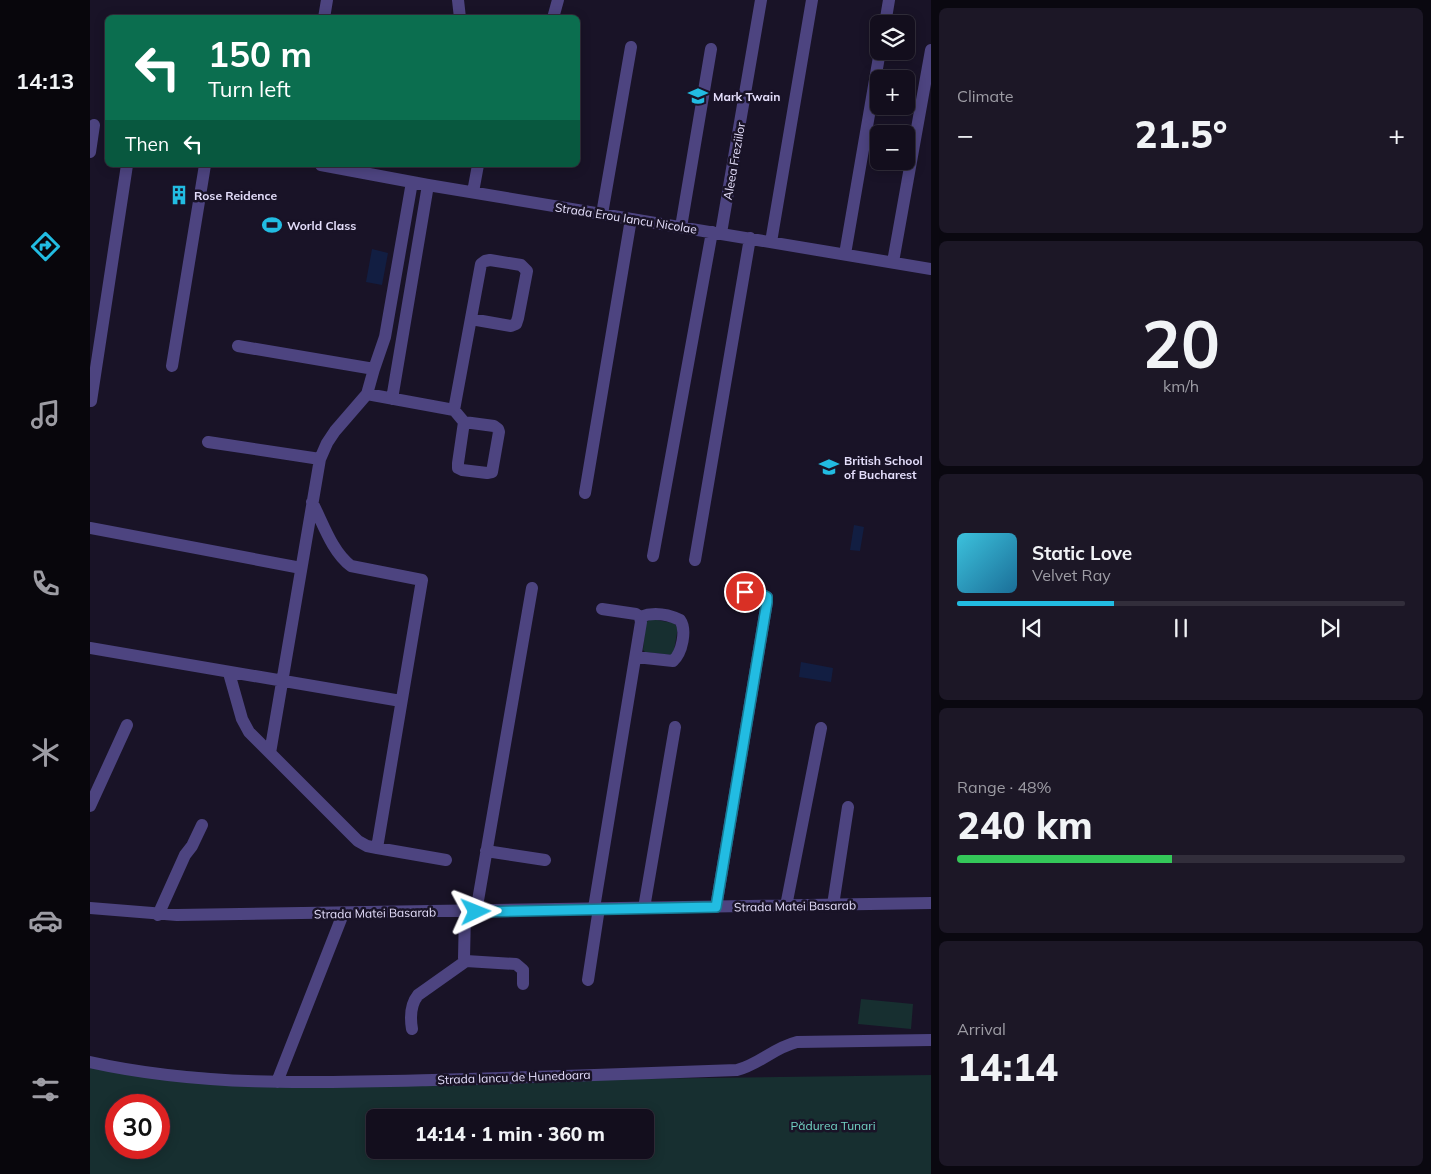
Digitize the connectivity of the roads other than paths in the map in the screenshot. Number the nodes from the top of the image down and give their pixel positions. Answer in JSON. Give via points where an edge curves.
{"nodes":[{"id":1,"x":327,"y":0,"type":"edge"},
{"id":2,"x":458,"y":0,"type":"edge"},
{"id":3,"x":558,"y":0,"type":"edge"},
{"id":4,"x":761,"y":0,"type":"edge"},
{"id":5,"x":812,"y":0,"type":"edge"},
{"id":6,"x":889,"y":0,"type":"edge"},
{"id":7,"x":324,"y":15,"type":"edge"},
{"id":8,"x":460,"y":15,"type":"edge"},
{"id":9,"x":554,"y":15,"type":"edge"},
{"id":10,"x":886,"y":15,"type":"edge"},
{"id":11,"x":631,"y":47,"type":"dead end"},
{"id":12,"x":711,"y":49,"type":"dead end"},
{"id":13,"x":931,"y":50,"type":"edge"},
{"id":14,"x":878,"y":60,"type":"edge"},
{"id":15,"x":92,"y":125,"type":"edge"},
{"id":16,"x":105,"y":127,"type":"edge"},
{"id":17,"x":90,"y":152,"type":"edge"},
{"id":18,"x":127,"y":167,"type":"edge"},
{"id":19,"x":205,"y":167,"type":"edge"},
{"id":20,"x":332,"y":167,"type":"edge"},
{"id":21,"x":478,"y":167,"type":"edge"},
{"id":22,"x":412,"y":182,"type":"junction"},
{"id":23,"x":428,"y":184,"type":"junction"},
{"id":24,"x":473,"y":192,"type":"junction"},
{"id":25,"x":602,"y":214,"type":"junction"},
{"id":26,"x":631,"y":219,"type":"junction"},
{"id":27,"x":681,"y":227,"type":"junction"},
{"id":28,"x":717,"y":233,"type":"junction"},
{"id":29,"x":750,"y":238,"type":"junction"},
{"id":30,"x":771,"y":242,"type":"junction"},
{"id":31,"x":845,"y":254,"type":"junction"},
{"id":32,"x":893,"y":262,"type":"junction"},
{"id":33,"x":931,"y":269,"type":"edge"},
{"id":34,"x":471,"y":319,"type":"junction"},
{"id":35,"x":238,"y":346,"type":"dead end"},
{"id":36,"x":172,"y":366,"type":"dead end"},
{"id":37,"x":374,"y":370,"type":"junction"},
{"id":38,"x":368,"y":394,"type":"junction"},
{"id":39,"x":392,"y":399,"type":"junction"},
{"id":40,"x":91,"y":401,"type":"dead end"},
{"id":41,"x":454,"y":410,"type":"junction"},
{"id":42,"x":464,"y":422,"type":"junction"},
{"id":43,"x":208,"y":442,"type":"dead end"},
{"id":44,"x":320,"y":459,"type":"junction"},
{"id":45,"x":585,"y":493,"type":"dead end"},
{"id":46,"x":312,"y":502,"type":"junction"},
{"id":47,"x":90,"y":528,"type":"edge"},
{"id":48,"x":653,"y":556,"type":"dead end"},
{"id":49,"x":695,"y":560,"type":"dead end"},
{"id":50,"x":301,"y":568,"type":"junction"},
{"id":51,"x":532,"y":588,"type":"dead end"},
{"id":52,"x":745,"y":592,"type":"dead end"},
{"id":53,"x":602,"y":609,"type":"dead end"},
{"id":54,"x":640,"y":617,"type":"junction"},
{"id":55,"x":90,"y":648,"type":"edge"},
{"id":56,"x":636,"y":657,"type":"junction"},
{"id":57,"x":229,"y":673,"type":"junction"},
{"id":58,"x":281,"y":682,"type":"junction"},
{"id":59,"x":401,"y":701,"type":"junction"},
{"id":60,"x":127,"y":725,"type":"dead end"},
{"id":61,"x":675,"y":728,"type":"dead end"},
{"id":62,"x":821,"y":728,"type":"dead end"},
{"id":63,"x":270,"y":753,"type":"junction"},
{"id":64,"x":90,"y":806,"type":"edge"},
{"id":65,"x":848,"y":807,"type":"dead end"},
{"id":66,"x":202,"y":825,"type":"dead end"},
{"id":67,"x":377,"y":848,"type":"junction"},
{"id":68,"x":486,"y":851,"type":"junction"},
{"id":69,"x":446,"y":860,"type":"dead end"},
{"id":70,"x":545,"y":860,"type":"dead end"},
{"id":71,"x":931,"y":903,"type":"edge"},
{"id":72,"x":832,"y":905,"type":"junction"},
{"id":73,"x":786,"y":906,"type":"junction"},
{"id":74,"x":716,"y":907,"type":"junction"},
{"id":75,"x":90,"y":908,"type":"edge"},
{"id":76,"x":596,"y":908,"type":"junction"},
{"id":77,"x":644,"y":908,"type":"junction"},
{"id":78,"x":471,"y":912,"type":"junction"},
{"id":79,"x":343,"y":914,"type":"junction"},
{"id":80,"x":158,"y":915,"type":"junction"},
{"id":81,"x":466,"y":961,"type":"junction"},
{"id":82,"x":588,"y":980,"type":"dead end"},
{"id":83,"x":523,"y":984,"type":"dead end"},
{"id":84,"x":412,"y":1029,"type":"dead end"},
{"id":85,"x":931,"y":1040,"type":"edge"},
{"id":86,"x":90,"y":1062,"type":"edge"},
{"id":87,"x":278,"y":1082,"type":"junction"}],
"edges":[{"from":1,"to":7,"type":"street"},
{"from":2,"to":8,"type":"street"},
{"from":3,"to":9,"type":"street"},
{"from":4,"to":28,"type":"street","name":"Aleea Freziilor"},
{"from":5,"to":30,"type":"street"},
{"from":6,"to":10,"type":"street"},
{"from":11,"to":25,"type":"street"},
{"from":12,"to":27,"type":"street"},
{"from":13,"to":32,"type":"street"},
{"from":14,"to":31,"type":"street"},
{"from":15,"to":16,"type":"street"},
{"from":15,"to":17,"type":"street"},
{"from":18,"to":40,"type":"street"},
{"from":19,"to":36,"type":"street"},
{"from":20,"to":22,"type":"street","name":"Strada Erou Iancu Nicolae"},
{"from":21,"to":24,"type":"street"},
{"from":22,"to":23,"type":"street","name":"Strada Erou Iancu Nicolae"},
{"from":22,"to":37,"type":"street","via":[[385,337]]},
{"from":23,"to":24,"type":"street","name":"Strada Erou Iancu Nicolae"},
{"from":23,"to":39,"type":"street"},
{"from":24,"to":25,"type":"street","name":"Strada Erou Iancu Nicolae"},
{"from":25,"to":26,"type":"street","name":"Strada Erou Iancu Nicolae"},
{"from":26,"to":27,"type":"street","name":"Strada Erou Iancu Nicolae"},
{"from":26,"to":45,"type":"street"},
{"from":27,"to":28,"type":"street","name":"Strada Erou Iancu Nicolae"},
{"from":28,"to":29,"type":"street","name":"Strada Erou Iancu Nicolae"},
{"from":28,"to":48,"type":"street","name":"Aleea Freziilor"},
{"from":29,"to":30,"type":"street","name":"Strada Erou Iancu Nicolae"},
{"from":29,"to":49,"type":"street"},
{"from":30,"to":31,"type":"street","name":"Strada Erou Iancu Nicolae"},
{"from":31,"to":32,"type":"street","name":"Strada Erou Iancu Nicolae"},
{"from":32,"to":33,"type":"street","name":"Strada Erou Iancu Nicolae"},
{"from":34,"to":34,"type":"street","via":[[481,264],[490,260],[521,265],[527,271],[516,324],[511,326]]},
{"from":34,"to":41,"type":"street"},
{"from":35,"to":37,"type":"street"},
{"from":37,"to":38,"type":"street"},
{"from":38,"to":39,"type":"street"},
{"from":38,"to":44,"type":"street","via":[[327,443]]},
{"from":39,"to":41,"type":"street"},
{"from":41,"to":42,"type":"street"},
{"from":42,"to":42,"type":"street","via":[[458,468],[492,472],[498,429]]},
{"from":43,"to":44,"type":"street"},
{"from":44,"to":46,"type":"street"},
{"from":46,"to":50,"type":"street"},
{"from":46,"to":59,"type":"street","via":[[344,561],[352,566],[422,580]]},
{"from":47,"to":50,"type":"street"},
{"from":50,"to":58,"type":"street"},
{"from":51,"to":68,"type":"street"},
{"from":52,"to":74,"type":"street","via":[[765,596],[767,602]]},
{"from":53,"to":54,"type":"street"},
{"from":54,"to":56,"type":"street"},
{"from":54,"to":56,"type":"street","via":[[663,615],[680,620],[682,639],[678,657],[673,661]]},
{"from":55,"to":57,"type":"street"},
{"from":56,"to":76,"type":"street"},
{"from":57,"to":58,"type":"street"},
{"from":57,"to":63,"type":"street","via":[[242,719],[249,732]]},
{"from":58,"to":59,"type":"street"},
{"from":58,"to":63,"type":"street"},
{"from":59,"to":67,"type":"street"},
{"from":60,"to":64,"type":"street"},
{"from":61,"to":77,"type":"street"},
{"from":62,"to":73,"type":"street"},
{"from":63,"to":67,"type":"street","via":[[358,841]]},
{"from":65,"to":72,"type":"street"},
{"from":66,"to":80,"type":"street"},
{"from":67,"to":69,"type":"street"},
{"from":68,"to":70,"type":"street"},
{"from":68,"to":78,"type":"street"},
{"from":71,"to":72,"type":"street","name":"Strada Matei Basarab"},
{"from":72,"to":73,"type":"street","name":"Strada Matei Basarab"},
{"from":73,"to":74,"type":"street","name":"Strada Matei Basarab"},
{"from":74,"to":77,"type":"street","name":"Strada Matei Basarab"},
{"from":75,"to":80,"type":"street","name":"Strada Matei Basarab"},
{"from":76,"to":77,"type":"street","name":"Strada Matei Basarab"},
{"from":76,"to":78,"type":"street","name":"Strada Matei Basarab"},
{"from":76,"to":82,"type":"street"},
{"from":78,"to":79,"type":"street","name":"Strada Matei Basarab"},
{"from":78,"to":81,"type":"street"},
{"from":79,"to":80,"type":"street","name":"Strada Matei Basarab"},
{"from":79,"to":87,"type":"street"},
{"from":81,"to":83,"type":"street","via":[[516,964],[523,970]]},
{"from":81,"to":84,"type":"street","via":[[418,995],[410,1017]]},
{"from":85,"to":87,"type":"street","name":"Strada Iancu de Hunedoara","via":[[797,1042],[784,1045],[754,1065],[736,1070]]},
{"from":86,"to":87,"type":"street","name":"Strada Iancu de Hunedoara","via":[[169,1074]]}]}
